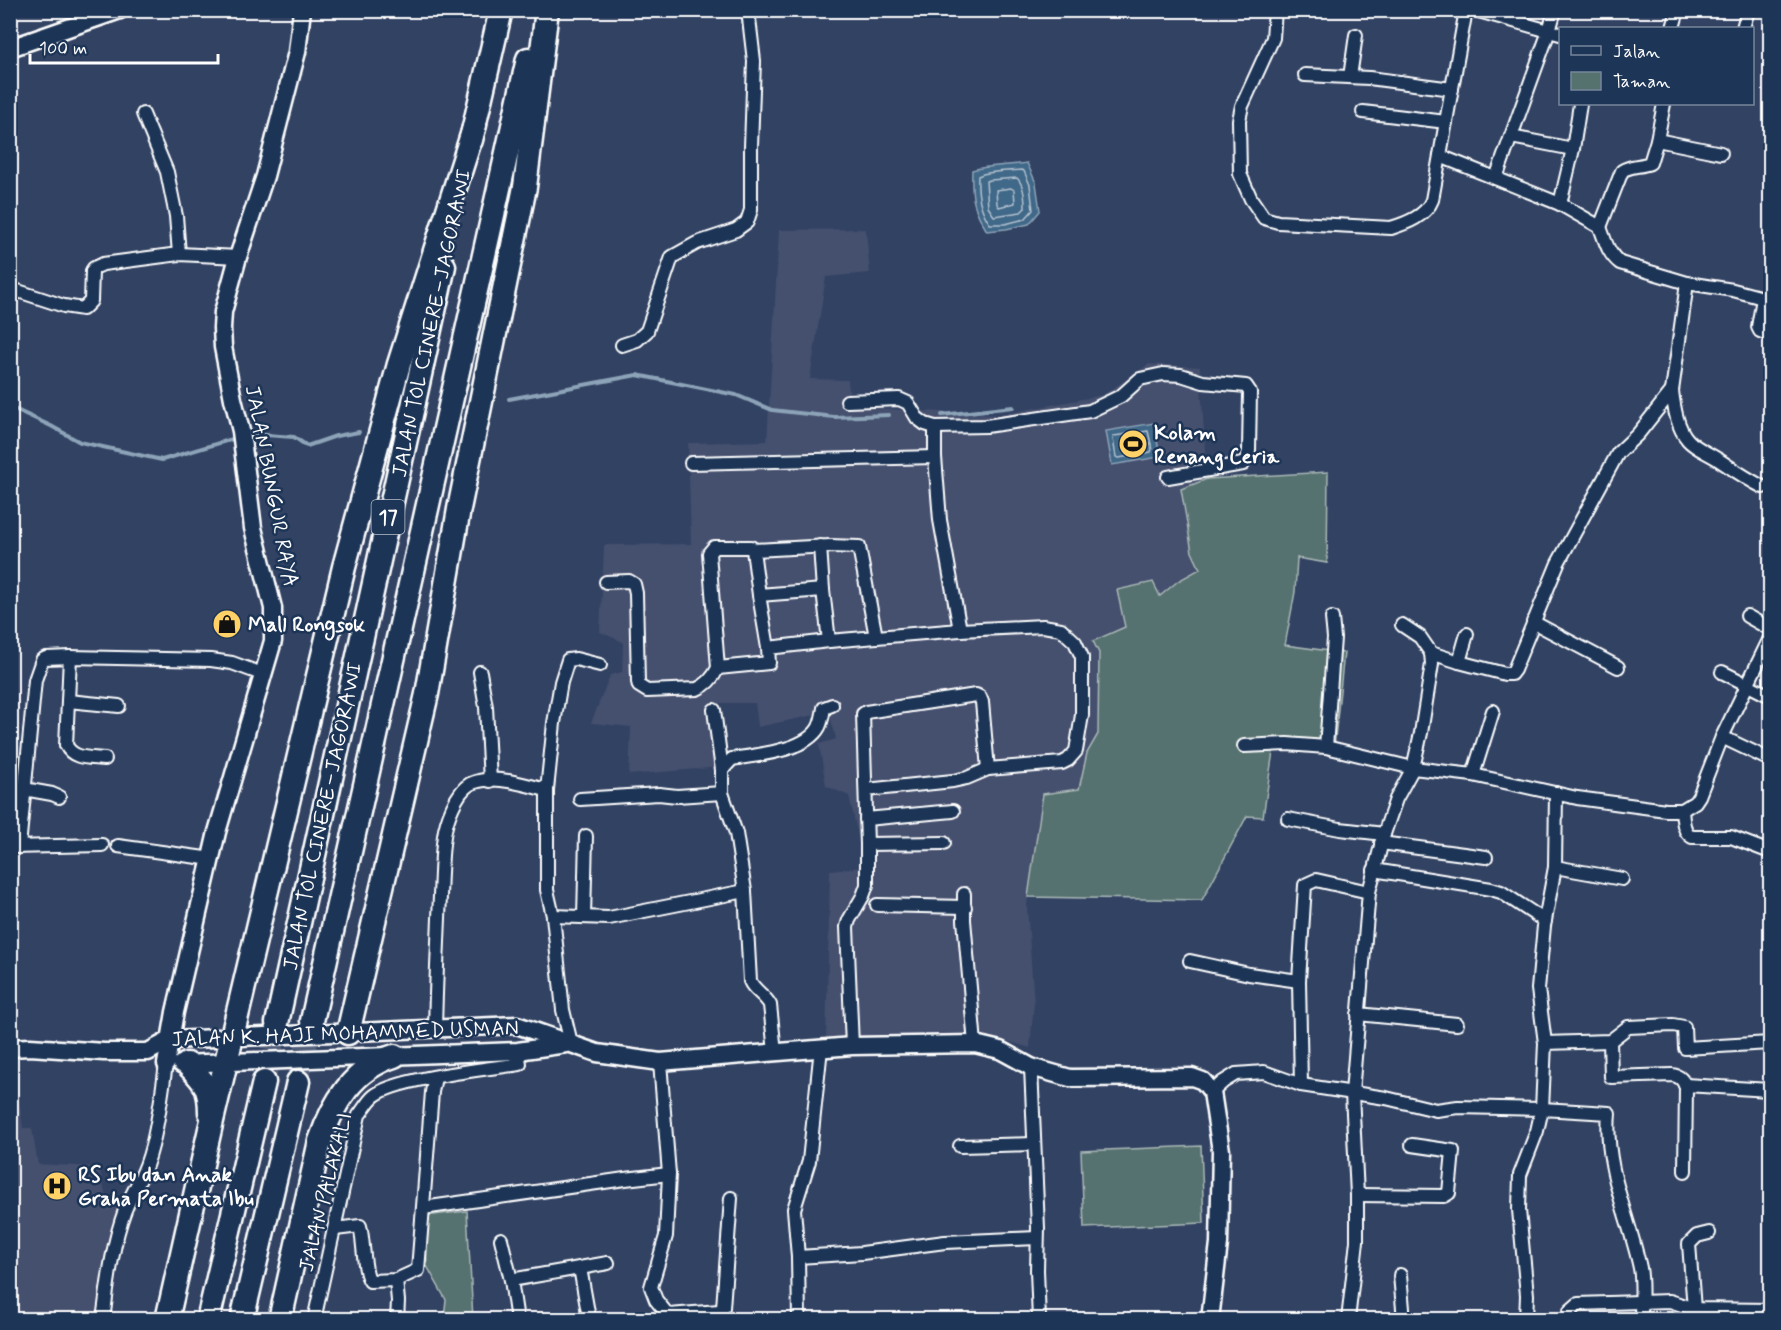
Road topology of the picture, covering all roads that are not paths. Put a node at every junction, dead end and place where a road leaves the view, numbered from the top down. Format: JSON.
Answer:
{"nodes":[{"id":1,"x":302,"y":10,"type":"edge"},
{"id":2,"x":501,"y":10,"type":"edge"},
{"id":3,"x":539,"y":10,"type":"edge"},
{"id":4,"x":547,"y":10,"type":"edge"},
{"id":5,"x":748,"y":10,"type":"edge"},
{"id":6,"x":1275,"y":10,"type":"edge"},
{"id":7,"x":1466,"y":10,"type":"edge"},
{"id":8,"x":1475,"y":10,"type":"edge"},
{"id":9,"x":1555,"y":10,"type":"edge"},
{"id":10,"x":1678,"y":10,"type":"edge"},
{"id":11,"x":1748,"y":10,"type":"edge"},
{"id":12,"x":112,"y":12,"type":"edge"},
{"id":13,"x":1673,"y":27,"type":"edge"},
{"id":14,"x":1743,"y":27,"type":"edge"},
{"id":15,"x":1555,"y":32,"type":"edge"},
{"id":16,"x":1356,"y":35,"type":"dead end"},
{"id":17,"x":10,"y":48,"type":"edge"},
{"id":18,"x":1305,"y":75,"type":"dead end"},
{"id":19,"x":1350,"y":77,"type":"junction"},
{"id":20,"x":1452,"y":89,"type":"junction"},
{"id":21,"x":1580,"y":105,"type":"edge"},
{"id":22,"x":1664,"y":105,"type":"edge"},
{"id":23,"x":1363,"y":112,"type":"dead end"},
{"id":24,"x":143,"y":114,"type":"dead end"},
{"id":25,"x":1446,"y":122,"type":"junction"},
{"id":26,"x":475,"y":125,"type":"junction"},
{"id":27,"x":1511,"y":137,"type":"junction"},
{"id":28,"x":1657,"y":140,"type":"junction"},
{"id":29,"x":1573,"y":149,"type":"junction"},
{"id":30,"x":1721,"y":153,"type":"dead end"},
{"id":31,"x":1440,"y":156,"type":"junction"},
{"id":32,"x":1496,"y":178,"type":"junction"},
{"id":33,"x":1560,"y":204,"type":"junction"},
{"id":34,"x":1600,"y":227,"type":"junction"},
{"id":35,"x":179,"y":254,"type":"junction"},
{"id":36,"x":238,"y":257,"type":"junction"},
{"id":37,"x":1687,"y":283,"type":"junction"},
{"id":38,"x":10,"y":291,"type":"edge"},
{"id":39,"x":1767,"y":297,"type":"edge"},
{"id":40,"x":1770,"y":334,"type":"edge"},
{"id":41,"x":622,"y":345,"type":"dead end"},
{"id":42,"x":1672,"y":391,"type":"junction"},
{"id":43,"x":847,"y":401,"type":"dead end"},
{"id":44,"x":934,"y":427,"type":"junction"},
{"id":45,"x":935,"y":457,"type":"junction"},
{"id":46,"x":691,"y":463,"type":"dead end"},
{"id":47,"x":1168,"y":477,"type":"dead end"},
{"id":48,"x":1762,"y":487,"type":"dead end"},
{"id":49,"x":820,"y":546,"type":"junction"},
{"id":50,"x":753,"y":550,"type":"junction"},
{"id":51,"x":606,"y":582,"type":"dead end"},
{"id":52,"x":823,"y":590,"type":"junction"},
{"id":53,"x":759,"y":595,"type":"junction"},
{"id":54,"x":1747,"y":616,"type":"dead end"},
{"id":55,"x":1332,"y":618,"type":"dead end"},
{"id":56,"x":1533,"y":622,"type":"junction"},
{"id":57,"x":1402,"y":625,"type":"dead end"},
{"id":58,"x":1770,"y":629,"type":"edge"},
{"id":59,"x":960,"y":630,"type":"junction"},
{"id":60,"x":1467,"y":634,"type":"dead end"},
{"id":61,"x":876,"y":637,"type":"junction"},
{"id":62,"x":1770,"y":638,"type":"edge"},
{"id":63,"x":829,"y":641,"type":"junction"},
{"id":64,"x":768,"y":648,"type":"junction"},
{"id":65,"x":1431,"y":653,"type":"junction"},
{"id":66,"x":69,"y":657,"type":"junction"},
{"id":67,"x":1459,"y":663,"type":"junction"},
{"id":68,"x":600,"y":665,"type":"dead end"},
{"id":69,"x":1618,"y":667,"type":"dead end"},
{"id":70,"x":718,"y":668,"type":"junction"},
{"id":71,"x":480,"y":672,"type":"dead end"},
{"id":72,"x":1722,"y":672,"type":"dead end"},
{"id":73,"x":262,"y":674,"type":"junction"},
{"id":74,"x":1748,"y":685,"type":"junction"},
{"id":75,"x":1770,"y":696,"type":"edge"},
{"id":76,"x":68,"y":701,"type":"junction"},
{"id":77,"x":832,"y":705,"type":"dead end"},
{"id":78,"x":118,"y":706,"type":"dead end"},
{"id":79,"x":714,"y":710,"type":"dead end"},
{"id":80,"x":1493,"y":711,"type":"dead end"},
{"id":81,"x":1722,"y":737,"type":"junction"},
{"id":82,"x":1244,"y":746,"type":"dead end"},
{"id":83,"x":1326,"y":747,"type":"junction"},
{"id":84,"x":105,"y":759,"type":"dead end"},
{"id":85,"x":1770,"y":760,"type":"edge"},
{"id":86,"x":1413,"y":768,"type":"junction"},
{"id":87,"x":988,"y":769,"type":"junction"},
{"id":88,"x":722,"y":770,"type":"junction"},
{"id":89,"x":1473,"y":775,"type":"junction"},
{"id":90,"x":490,"y":781,"type":"junction"},
{"id":91,"x":24,"y":789,"type":"junction"},
{"id":92,"x":547,"y":790,"type":"junction"},
{"id":93,"x":866,"y":790,"type":"junction"},
{"id":94,"x":722,"y":793,"type":"junction"},
{"id":95,"x":1556,"y":793,"type":"junction"},
{"id":96,"x":59,"y":797,"type":"dead end"},
{"id":97,"x":580,"y":799,"type":"dead end"},
{"id":98,"x":1682,"y":810,"type":"junction"},
{"id":99,"x":954,"y":811,"type":"dead end"},
{"id":100,"x":866,"y":819,"type":"junction"},
{"id":101,"x":1288,"y":819,"type":"dead end"},
{"id":102,"x":586,"y":836,"type":"dead end"},
{"id":103,"x":1382,"y":838,"type":"junction"},
{"id":104,"x":944,"y":843,"type":"dead end"},
{"id":105,"x":867,"y":844,"type":"junction"},
{"id":106,"x":102,"y":845,"type":"dead end"},
{"id":107,"x":118,"y":846,"type":"dead end"},
{"id":108,"x":15,"y":847,"type":"edge"},
{"id":109,"x":1770,"y":852,"type":"edge"},
{"id":110,"x":1486,"y":857,"type":"dead end"},
{"id":111,"x":212,"y":859,"type":"junction"},
{"id":112,"x":1555,"y":867,"type":"junction"},
{"id":113,"x":1374,"y":870,"type":"junction"},
{"id":114,"x":1623,"y":879,"type":"dead end"},
{"id":115,"x":744,"y":891,"type":"junction"},
{"id":116,"x":1369,"y":892,"type":"junction"},
{"id":117,"x":964,"y":894,"type":"dead end"},
{"id":118,"x":877,"y":904,"type":"dead end"},
{"id":119,"x":965,"y":907,"type":"junction"},
{"id":120,"x":553,"y":916,"type":"junction"},
{"id":121,"x":584,"y":917,"type":"junction"},
{"id":122,"x":1545,"y":921,"type":"junction"},
{"id":123,"x":1190,"y":961,"type":"dead end"},
{"id":124,"x":1299,"y":981,"type":"junction"},
{"id":125,"x":1358,"y":1014,"type":"junction"},
{"id":126,"x":312,"y":1022,"type":"tunnel mouth"},
{"id":127,"x":277,"y":1023,"type":"tunnel mouth"},
{"id":128,"x":1457,"y":1024,"type":"dead end"},
{"id":129,"x":517,"y":1025,"type":"junction"},
{"id":130,"x":435,"y":1029,"type":"junction"},
{"id":131,"x":348,"y":1033,"type":"junction"},
{"id":132,"x":231,"y":1038,"type":"junction"},
{"id":133,"x":170,"y":1040,"type":"junction"},
{"id":134,"x":1610,"y":1041,"type":"junction"},
{"id":135,"x":571,"y":1043,"type":"junction"},
{"id":136,"x":1545,"y":1043,"type":"junction"},
{"id":137,"x":975,"y":1044,"type":"junction"},
{"id":138,"x":1770,"y":1044,"type":"edge"},
{"id":139,"x":852,"y":1046,"type":"junction"},
{"id":140,"x":10,"y":1048,"type":"edge"},
{"id":141,"x":821,"y":1048,"type":"junction"},
{"id":142,"x":518,"y":1051,"type":"junction"},
{"id":143,"x":148,"y":1052,"type":"junction"},
{"id":144,"x":775,"y":1052,"type":"junction"},
{"id":145,"x":394,"y":1056,"type":"junction"},
{"id":146,"x":660,"y":1062,"type":"junction"},
{"id":147,"x":225,"y":1063,"type":"junction"},
{"id":148,"x":176,"y":1064,"type":"junction"},
{"id":149,"x":1030,"y":1067,"type":"junction"},
{"id":150,"x":435,"y":1077,"type":"junction"},
{"id":151,"x":264,"y":1082,"type":"tunnel mouth"},
{"id":152,"x":298,"y":1082,"type":"tunnel mouth"},
{"id":153,"x":1301,"y":1085,"type":"junction"},
{"id":154,"x":1685,"y":1085,"type":"junction"},
{"id":155,"x":1770,"y":1090,"type":"edge"},
{"id":156,"x":1212,"y":1092,"type":"junction"},
{"id":157,"x":1352,"y":1093,"type":"junction"},
{"id":158,"x":1542,"y":1109,"type":"junction"},
{"id":159,"x":210,"y":1129,"type":"junction"},
{"id":160,"x":1034,"y":1144,"type":"junction"},
{"id":161,"x":1412,"y":1145,"type":"dead end"},
{"id":162,"x":960,"y":1146,"type":"dead end"},
{"id":163,"x":1685,"y":1171,"type":"dead end"},
{"id":164,"x":669,"y":1174,"type":"junction"},
{"id":165,"x":1357,"y":1195,"type":"junction"},
{"id":166,"x":731,"y":1198,"type":"dead end"},
{"id":167,"x":423,"y":1208,"type":"junction"},
{"id":168,"x":334,"y":1228,"type":"junction"},
{"id":169,"x":1708,"y":1233,"type":"dead end"},
{"id":170,"x":1037,"y":1238,"type":"junction"},
{"id":171,"x":501,"y":1239,"type":"dead end"},
{"id":172,"x":798,"y":1257,"type":"junction"},
{"id":173,"x":608,"y":1263,"type":"dead end"},
{"id":174,"x":580,"y":1268,"type":"junction"},
{"id":175,"x":1400,"y":1275,"type":"dead end"},
{"id":176,"x":396,"y":1280,"type":"junction"},
{"id":177,"x":511,"y":1280,"type":"junction"},
{"id":178,"x":1641,"y":1302,"type":"junction"},
{"id":179,"x":1694,"y":1309,"type":"junction"},
{"id":180,"x":1770,"y":1310,"type":"edge"},
{"id":181,"x":670,"y":1317,"type":"edge"},
{"id":182,"x":103,"y":1320,"type":"edge"},
{"id":183,"x":167,"y":1320,"type":"edge"},
{"id":184,"x":208,"y":1320,"type":"edge"},
{"id":185,"x":242,"y":1320,"type":"edge"},
{"id":186,"x":280,"y":1320,"type":"edge"},
{"id":187,"x":314,"y":1320,"type":"edge"},
{"id":188,"x":397,"y":1320,"type":"edge"},
{"id":189,"x":517,"y":1320,"type":"edge"},
{"id":190,"x":588,"y":1320,"type":"edge"},
{"id":191,"x":799,"y":1320,"type":"edge"},
{"id":192,"x":1039,"y":1320,"type":"edge"},
{"id":193,"x":1210,"y":1320,"type":"edge"},
{"id":194,"x":1348,"y":1320,"type":"edge"},
{"id":195,"x":1404,"y":1320,"type":"edge"},
{"id":196,"x":1526,"y":1320,"type":"edge"},
{"id":197,"x":1570,"y":1320,"type":"edge"},
{"id":198,"x":1641,"y":1320,"type":"edge"}],
"edges":[{"from":1,"to":36,"type":"street","name":"JALAN BUNGUR RAYA"},
{"from":2,"to":26,"type":"highway","name":"JALAN TOL CINERE–JAGORAWI","number":"17"},
{"from":3,"to":126,"type":"highway","name":"JALAN TOL CINERE–JAGORAWI","number":"17"},
{"from":4,"to":131,"type":"highway"},
{"from":5,"to":41,"type":"street"},
{"from":6,"to":31,"type":"street"},
{"from":7,"to":20,"type":"street"},
{"from":8,"to":15,"type":"street"},
{"from":9,"to":15,"type":"street"},
{"from":10,"to":13,"type":"street"},
{"from":11,"to":14,"type":"street"},
{"from":12,"to":17,"type":"street"},
{"from":15,"to":27,"type":"street"},
{"from":16,"to":19,"type":"street"},
{"from":18,"to":19,"type":"street"},
{"from":19,"to":20,"type":"street"},
{"from":20,"to":25,"type":"street"},
{"from":21,"to":29,"type":"street"},
{"from":22,"to":28,"type":"street"},
{"from":23,"to":25,"type":"street"},
{"from":24,"to":35,"type":"street"},
{"from":25,"to":31,"type":"street"},
{"from":26,"to":127,"type":"highway","name":"JALAN TOL CINERE–JAGORAWI","number":"17"},
{"from":26,"to":132,"type":"highway"},
{"from":27,"to":29,"type":"street"},
{"from":27,"to":32,"type":"street"},
{"from":28,"to":30,"type":"street"},
{"from":28,"to":34,"type":"street"},
{"from":29,"to":33,"type":"street"},
{"from":31,"to":32,"type":"street"},
{"from":32,"to":33,"type":"street"},
{"from":33,"to":34,"type":"street"},
{"from":34,"to":37,"type":"street"},
{"from":35,"to":36,"type":"street"},
{"from":35,"to":38,"type":"street"},
{"from":36,"to":73,"type":"street","name":"JALAN BUNGUR RAYA"},
{"from":37,"to":39,"type":"street"},
{"from":37,"to":42,"type":"street"},
{"from":39,"to":40,"type":"street"},
{"from":42,"to":48,"type":"street"},
{"from":42,"to":56,"type":"street"},
{"from":43,"to":44,"type":"street"},
{"from":44,"to":45,"type":"street"},
{"from":44,"to":47,"type":"street"},
{"from":45,"to":46,"type":"street"},
{"from":45,"to":59,"type":"street"},
{"from":49,"to":50,"type":"street"},
{"from":49,"to":52,"type":"street"},
{"from":49,"to":61,"type":"street"},
{"from":50,"to":53,"type":"street"},
{"from":50,"to":70,"type":"street"},
{"from":51,"to":70,"type":"street"},
{"from":52,"to":53,"type":"street"},
{"from":52,"to":63,"type":"street"},
{"from":53,"to":64,"type":"street"},
{"from":54,"to":58,"type":"street"},
{"from":55,"to":83,"type":"street"},
{"from":56,"to":67,"type":"street"},
{"from":56,"to":69,"type":"street"},
{"from":57,"to":65,"type":"street"},
{"from":59,"to":61,"type":"street"},
{"from":59,"to":87,"type":"street"},
{"from":60,"to":67,"type":"street"},
{"from":61,"to":63,"type":"street"},
{"from":62,"to":74,"type":"street"},
{"from":63,"to":64,"type":"street"},
{"from":64,"to":70,"type":"street"},
{"from":65,"to":67,"type":"street"},
{"from":65,"to":86,"type":"street"},
{"from":66,"to":73,"type":"street"},
{"from":66,"to":76,"type":"street"},
{"from":66,"to":91,"type":"street"},
{"from":68,"to":92,"type":"street"},
{"from":71,"to":90,"type":"street"},
{"from":72,"to":74,"type":"street"},
{"from":73,"to":111,"type":"street","name":"JALAN BUNGUR RAYA"},
{"from":74,"to":75,"type":"street"},
{"from":74,"to":81,"type":"street"},
{"from":76,"to":78,"type":"street"},
{"from":76,"to":84,"type":"street"},
{"from":77,"to":88,"type":"street"},
{"from":79,"to":88,"type":"street"},
{"from":80,"to":89,"type":"street"},
{"from":81,"to":85,"type":"street"},
{"from":81,"to":98,"type":"street"},
{"from":82,"to":83,"type":"street"},
{"from":83,"to":86,"type":"street"},
{"from":86,"to":89,"type":"street"},
{"from":86,"to":103,"type":"street"},
{"from":87,"to":93,"type":"street"},
{"from":87,"to":93,"type":"street"},
{"from":88,"to":94,"type":"street"},
{"from":89,"to":95,"type":"street"},
{"from":90,"to":92,"type":"street"},
{"from":90,"to":130,"type":"street"},
{"from":91,"to":96,"type":"street"},
{"from":91,"to":108,"type":"street"},
{"from":92,"to":120,"type":"street"},
{"from":93,"to":100,"type":"street"},
{"from":94,"to":97,"type":"street"},
{"from":94,"to":115,"type":"street"},
{"from":95,"to":98,"type":"street"},
{"from":95,"to":112,"type":"street"},
{"from":98,"to":109,"type":"street"},
{"from":99,"to":100,"type":"street"},
{"from":100,"to":105,"type":"street"},
{"from":101,"to":103,"type":"street"},
{"from":102,"to":121,"type":"street"},
{"from":103,"to":110,"type":"street"},
{"from":103,"to":113,"type":"street"},
{"from":104,"to":105,"type":"street"},
{"from":105,"to":139,"type":"street"},
{"from":106,"to":108,"type":"street"},
{"from":107,"to":111,"type":"street"},
{"from":111,"to":133,"type":"street","name":"JALAN BUNGUR RAYA"},
{"from":112,"to":114,"type":"street"},
{"from":112,"to":122,"type":"street"},
{"from":113,"to":116,"type":"street"},
{"from":113,"to":122,"type":"street"},
{"from":115,"to":121,"type":"street"},
{"from":115,"to":144,"type":"street"},
{"from":116,"to":124,"type":"street"},
{"from":116,"to":125,"type":"street"},
{"from":117,"to":119,"type":"street"},
{"from":118,"to":119,"type":"street"},
{"from":119,"to":137,"type":"street"},
{"from":120,"to":121,"type":"street"},
{"from":120,"to":135,"type":"street"},
{"from":122,"to":136,"type":"street"},
{"from":123,"to":124,"type":"street"},
{"from":124,"to":153,"type":"street"},
{"from":125,"to":128,"type":"street"},
{"from":125,"to":157,"type":"street"},
{"from":129,"to":130,"type":"street","name":"JALAN K. HAJI MOHAMMED USMAN"},
{"from":129,"to":135,"type":"street","name":"JALAN K. HAJI MOHAMMED USMAN"},
{"from":129,"to":142,"type":"street"},
{"from":130,"to":131,"type":"street","name":"JALAN K. HAJI MOHAMMED USMAN"},
{"from":131,"to":132,"type":"street","name":"JALAN K. HAJI MOHAMMED USMAN"},
{"from":132,"to":133,"type":"street","name":"JALAN K. HAJI MOHAMMED USMAN"},
{"from":132,"to":147,"type":"highway"},
{"from":133,"to":143,"type":"street","name":"JALAN K. HAJI MOHAMMED USMAN"},
{"from":133,"to":148,"type":"street","name":"JALAN BUNGUR RAYA"},
{"from":134,"to":136,"type":"street"},
{"from":134,"to":138,"type":"street"},
{"from":134,"to":154,"type":"street"},
{"from":135,"to":142,"type":"street","name":"JALAN K. HAJI MOHAMMED USMAN"},
{"from":135,"to":146,"type":"street","name":"JALAN K. HAJI MOHAMMED USMAN"},
{"from":136,"to":158,"type":"street"},
{"from":137,"to":139,"type":"street","name":"JALAN K. HAJI MOHAMMED USMAN"},
{"from":137,"to":149,"type":"street","name":"JALAN K. HAJI MOHAMMED USMAN"},
{"from":139,"to":141,"type":"street","name":"JALAN K. HAJI MOHAMMED USMAN"},
{"from":140,"to":143,"type":"street"},
{"from":141,"to":144,"type":"street","name":"JALAN K. HAJI MOHAMMED USMAN"},
{"from":141,"to":172,"type":"street"},
{"from":142,"to":145,"type":"street","name":"JALAN K. HAJI MOHAMMED USMAN"},
{"from":142,"to":150,"type":"street","name":"JALAN PALAKALI"},
{"from":143,"to":148,"type":"street","name":"JALAN K. HAJI MOHAMMED USMAN"},
{"from":144,"to":146,"type":"street","name":"JALAN K. HAJI MOHAMMED USMAN"},
{"from":145,"to":147,"type":"street","name":"JALAN K. HAJI MOHAMMED USMAN"},
{"from":145,"to":186,"type":"highway"},
{"from":146,"to":164,"type":"street"},
{"from":147,"to":148,"type":"street","name":"JALAN K. HAJI MOHAMMED USMAN"},
{"from":147,"to":159,"type":"highway"},
{"from":148,"to":159,"type":"highway"},
{"from":148,"to":182,"type":"street"},
{"from":149,"to":156,"type":"street","name":"JALAN K. HAJI MOHAMMED USMAN"},
{"from":149,"to":160,"type":"street"},
{"from":150,"to":167,"type":"street"},
{"from":150,"to":168,"type":"street","name":"JALAN PALAKALI"},
{"from":151,"to":184,"type":"highway"},
{"from":152,"to":185,"type":"highway"},
{"from":153,"to":156,"type":"street"},
{"from":153,"to":157,"type":"street"},
{"from":154,"to":155,"type":"street"},
{"from":154,"to":163,"type":"street"},
{"from":156,"to":193,"type":"street"},
{"from":157,"to":158,"type":"street"},
{"from":157,"to":165,"type":"street"},
{"from":158,"to":178,"type":"street"},
{"from":158,"to":196,"type":"street"},
{"from":159,"to":183,"type":"highway"},
{"from":160,"to":162,"type":"street"},
{"from":160,"to":170,"type":"street"},
{"from":161,"to":165,"type":"street"},
{"from":164,"to":167,"type":"street"},
{"from":164,"to":181,"type":"street"},
{"from":165,"to":194,"type":"street"},
{"from":166,"to":181,"type":"street"},
{"from":167,"to":176,"type":"street"},
{"from":168,"to":176,"type":"street"},
{"from":168,"to":187,"type":"street","name":"JALAN PALAKALI"},
{"from":169,"to":179,"type":"street"},
{"from":170,"to":172,"type":"street"},
{"from":170,"to":192,"type":"street"},
{"from":171,"to":177,"type":"street"},
{"from":172,"to":191,"type":"street"},
{"from":173,"to":174,"type":"street"},
{"from":174,"to":177,"type":"street"},
{"from":174,"to":190,"type":"street"},
{"from":175,"to":195,"type":"street"},
{"from":176,"to":188,"type":"street"},
{"from":177,"to":189,"type":"street"},
{"from":178,"to":179,"type":"street"},
{"from":178,"to":197,"type":"street"},
{"from":178,"to":198,"type":"street"},
{"from":179,"to":180,"type":"street"}]}
